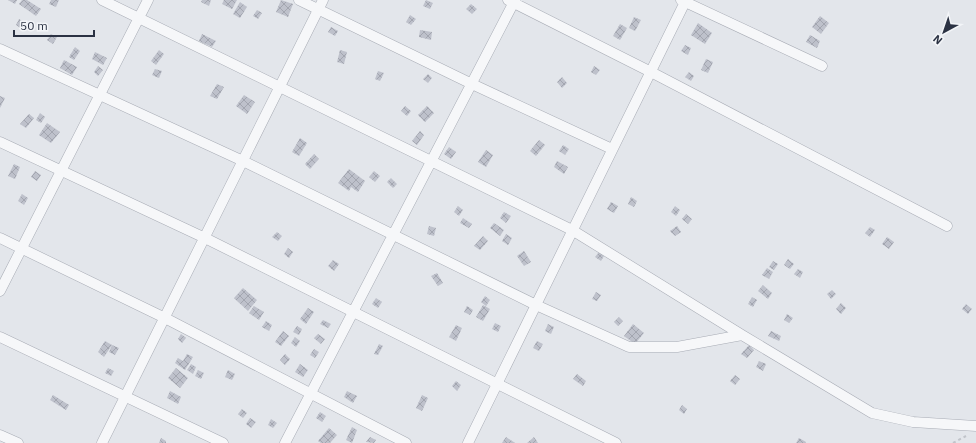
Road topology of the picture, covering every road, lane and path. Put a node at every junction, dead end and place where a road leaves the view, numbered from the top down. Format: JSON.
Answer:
{"nodes":[{"id":1,"x":102,"y":0,"type":"edge"},
{"id":2,"x":148,"y":0,"type":"edge"},
{"id":3,"x":300,"y":0,"type":"edge"},
{"id":4,"x":512,"y":1,"type":"edge"},
{"id":5,"x":684,"y":1,"type":"edge"},
{"id":6,"x":321,"y":5,"type":"edge"},
{"id":7,"x":138,"y":18,"type":"junction"},
{"id":8,"x":0,"y":49,"type":"edge"},
{"id":9,"x":822,"y":66,"type":"dead end"},
{"id":10,"x":650,"y":72,"type":"junction"},
{"id":11,"x":472,"y":84,"type":"junction"},
{"id":12,"x":280,"y":87,"type":"junction"},
{"id":13,"x":99,"y":96,"type":"junction"},
{"id":14,"x":0,"y":142,"type":"edge"},
{"id":15,"x":612,"y":149,"type":"junction"},
{"id":16,"x":243,"y":161,"type":"junction"},
{"id":17,"x":431,"y":161,"type":"junction"},
{"id":18,"x":61,"y":171,"type":"junction"},
{"id":19,"x":947,"y":226,"type":"dead end"},
{"id":20,"x":572,"y":230,"type":"junction"},
{"id":21,"x":393,"y":235,"type":"junction"},
{"id":22,"x":0,"y":238,"type":"edge"},
{"id":23,"x":205,"y":238,"type":"junction"},
{"id":24,"x":22,"y":248,"type":"junction"},
{"id":25,"x":0,"y":291,"type":"edge"},
{"id":26,"x":536,"y":306,"type":"junction"},
{"id":27,"x":353,"y":313,"type":"junction"},
{"id":28,"x":165,"y":318,"type":"junction"},
{"id":29,"x":742,"y":335,"type":"junction"},
{"id":30,"x":0,"y":336,"type":"edge"},
{"id":31,"x":497,"y":384,"type":"junction"},
{"id":32,"x":310,"y":395,"type":"junction"},
{"id":33,"x":126,"y":397,"type":"junction"},
{"id":34,"x":976,"y":426,"type":"edge"},
{"id":35,"x":0,"y":435,"type":"edge"},
{"id":36,"x":18,"y":443,"type":"edge"},
{"id":37,"x":102,"y":443,"type":"edge"},
{"id":38,"x":223,"y":443,"type":"edge"},
{"id":39,"x":285,"y":443,"type":"edge"},
{"id":40,"x":406,"y":443,"type":"edge"},
{"id":41,"x":468,"y":443,"type":"edge"},
{"id":42,"x":616,"y":443,"type":"edge"}],
"edges":[{"from":1,"to":7,"type":"street"},
{"from":2,"to":7,"type":"street"},
{"from":3,"to":6,"type":"street"},
{"from":4,"to":10,"type":"street"},
{"from":4,"to":11,"type":"street"},
{"from":5,"to":9,"type":"street"},
{"from":5,"to":10,"type":"street"},
{"from":6,"to":11,"type":"street"},
{"from":6,"to":12,"type":"street"},
{"from":7,"to":12,"type":"street"},
{"from":7,"to":13,"type":"street"},
{"from":8,"to":13,"type":"street"},
{"from":10,"to":15,"type":"street"},
{"from":10,"to":19,"type":"street"},
{"from":11,"to":15,"type":"street"},
{"from":11,"to":17,"type":"street"},
{"from":12,"to":16,"type":"street"},
{"from":12,"to":17,"type":"street"},
{"from":13,"to":16,"type":"street"},
{"from":13,"to":18,"type":"street"},
{"from":14,"to":18,"type":"street"},
{"from":15,"to":20,"type":"street"},
{"from":16,"to":21,"type":"street"},
{"from":16,"to":23,"type":"street"},
{"from":17,"to":20,"type":"street"},
{"from":17,"to":21,"type":"street"},
{"from":18,"to":23,"type":"street"},
{"from":18,"to":24,"type":"street"},
{"from":20,"to":26,"type":"street"},
{"from":20,"to":29,"type":"street"},
{"from":21,"to":26,"type":"street"},
{"from":21,"to":27,"type":"street"},
{"from":22,"to":24,"type":"street"},
{"from":23,"to":27,"type":"street"},
{"from":23,"to":28,"type":"street"},
{"from":24,"to":25,"type":"street"},
{"from":24,"to":28,"type":"street"},
{"from":26,"to":29,"type":"street"},
{"from":26,"to":31,"type":"street"},
{"from":27,"to":31,"type":"street"},
{"from":27,"to":32,"type":"street"},
{"from":28,"to":32,"type":"street"},
{"from":28,"to":33,"type":"street"},
{"from":29,"to":34,"type":"street"},
{"from":30,"to":33,"type":"street"},
{"from":31,"to":41,"type":"street"},
{"from":31,"to":42,"type":"street"},
{"from":32,"to":39,"type":"street"},
{"from":32,"to":40,"type":"street"},
{"from":33,"to":37,"type":"street"},
{"from":33,"to":38,"type":"street"},
{"from":35,"to":36,"type":"street"}]}
